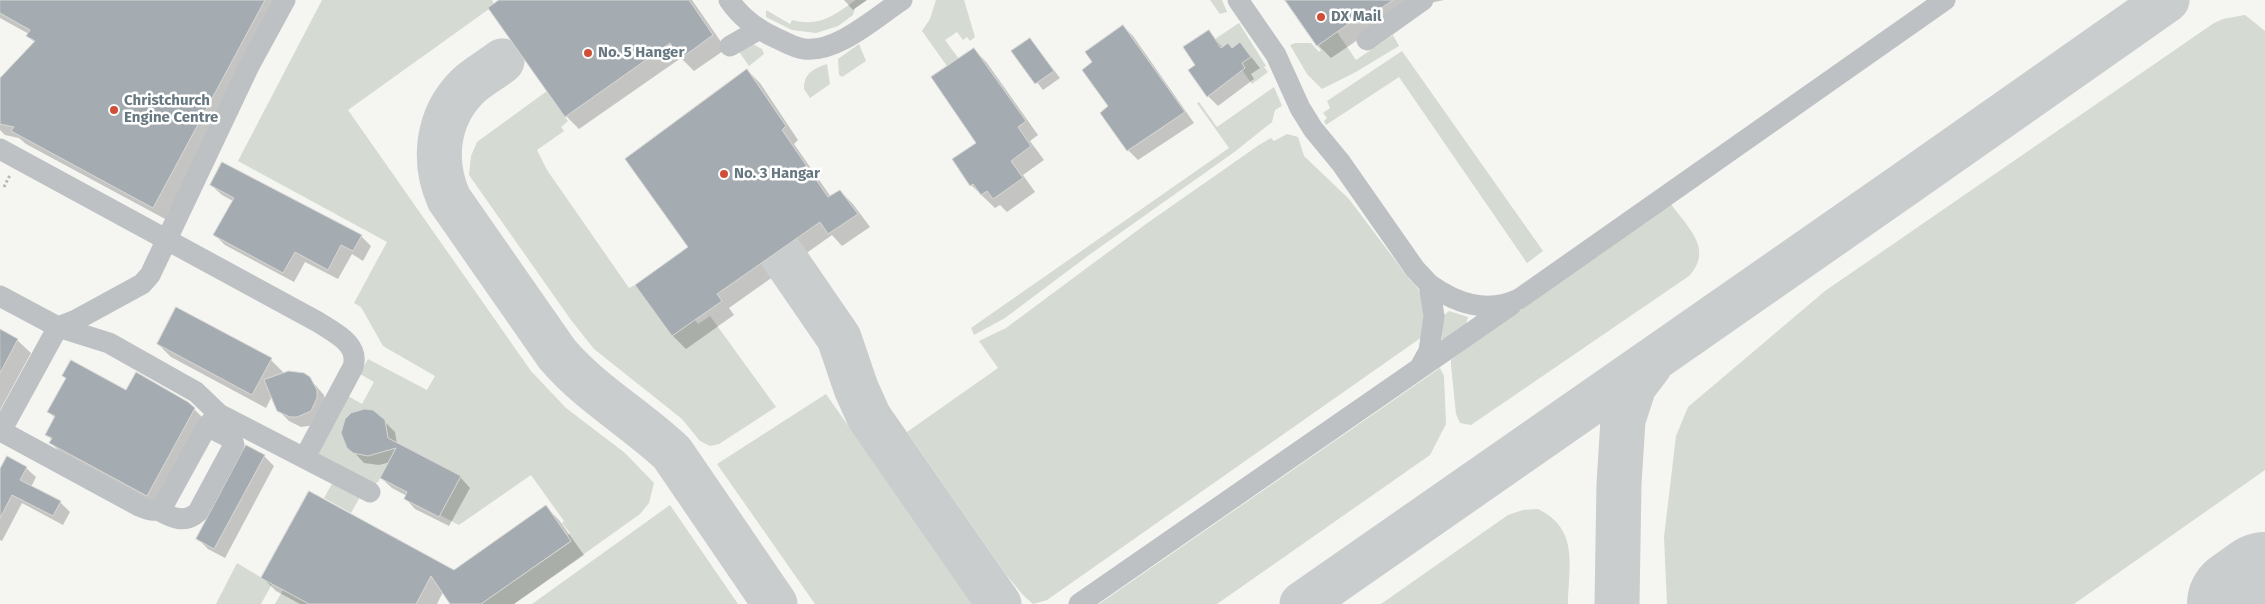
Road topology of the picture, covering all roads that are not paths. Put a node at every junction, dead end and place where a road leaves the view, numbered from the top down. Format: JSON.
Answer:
{"nodes":[{"id":1,"x":285,"y":0,"type":"edge"},
{"id":2,"x":729,"y":0,"type":"edge"},
{"id":3,"x":902,"y":0,"type":"edge"},
{"id":4,"x":1238,"y":0,"type":"edge"},
{"id":5,"x":1423,"y":0,"type":"edge"},
{"id":6,"x":1945,"y":0,"type":"edge"},
{"id":7,"x":758,"y":30,"type":"junction"},
{"id":8,"x":1367,"y":40,"type":"dead end"},
{"id":9,"x":730,"y":46,"type":"dead end"},
{"id":10,"x":0,"y":149,"type":"edge"},
{"id":11,"x":166,"y":241,"type":"junction"},
{"id":12,"x":1429,"y":284,"type":"junction"},
{"id":13,"x":0,"y":296,"type":"edge"},
{"id":14,"x":1519,"y":299,"type":"junction"},
{"id":15,"x":58,"y":327,"type":"junction"},
{"id":16,"x":1418,"y":371,"type":"junction"},
{"id":17,"x":213,"y":420,"type":"junction"},
{"id":18,"x":305,"y":457,"type":"junction"},
{"id":19,"x":370,"y":492,"type":"dead end"},
{"id":20,"x":158,"y":510,"type":"junction"},
{"id":21,"x":1079,"y":604,"type":"edge"}],
"edges":[{"from":1,"to":11,"type":"street"},
{"from":2,"to":7,"type":"street"},
{"from":3,"to":7,"type":"street"},
{"from":4,"to":12,"type":"street"},
{"from":5,"to":8,"type":"street"},
{"from":6,"to":14,"type":"street"},
{"from":7,"to":9,"type":"street"},
{"from":10,"to":11,"type":"street"},
{"from":11,"to":15,"type":"street"},
{"from":11,"to":18,"type":"street"},
{"from":12,"to":14,"type":"street"},
{"from":12,"to":16,"type":"street"},
{"from":13,"to":15,"type":"street"},
{"from":14,"to":16,"type":"street"},
{"from":15,"to":17,"type":"street"},
{"from":15,"to":20,"type":"street"},
{"from":16,"to":21,"type":"street"},
{"from":17,"to":18,"type":"street"},
{"from":17,"to":20,"type":"street"},
{"from":17,"to":20,"type":"street"},
{"from":18,"to":19,"type":"street"}]}
